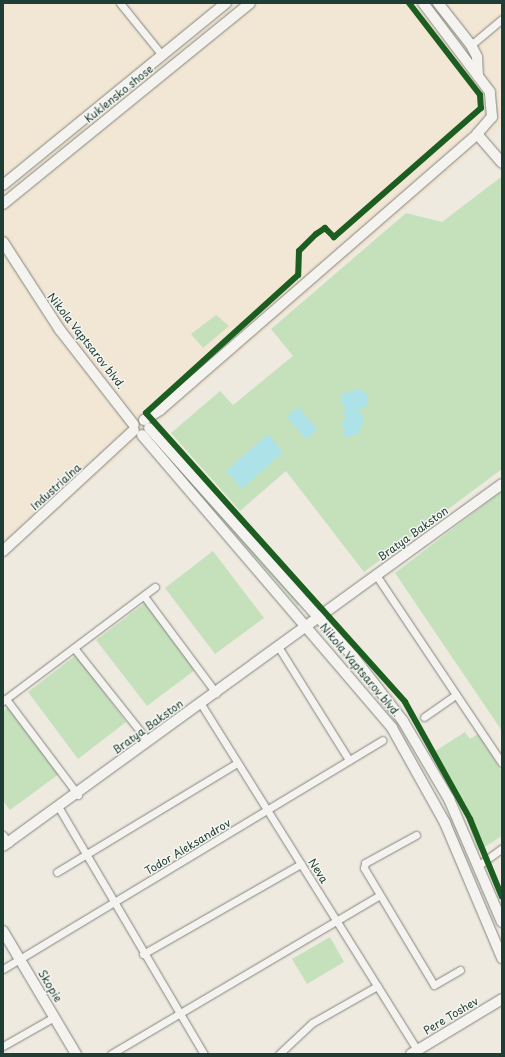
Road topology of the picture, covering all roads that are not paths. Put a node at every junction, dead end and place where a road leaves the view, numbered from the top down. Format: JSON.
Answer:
{"nodes":[{"id":1,"x":120,"y":3,"type":"edge"},
{"id":2,"x":226,"y":3,"type":"edge"},
{"id":3,"x":250,"y":3,"type":"edge"},
{"id":4,"x":423,"y":3,"type":"edge"},
{"id":5,"x":438,"y":3,"type":"edge"},
{"id":6,"x":502,"y":19,"type":"edge"},
{"id":7,"x":471,"y":45,"type":"junction"},
{"id":8,"x":162,"y":55,"type":"junction"},
{"id":9,"x":478,"y":76,"type":"junction"},
{"id":10,"x":477,"y":134,"type":"junction"},
{"id":11,"x":502,"y":163,"type":"edge"},
{"id":12,"x":3,"y":185,"type":"edge"},
{"id":13,"x":3,"y":204,"type":"edge"},
{"id":14,"x":3,"y":242,"type":"edge"},
{"id":15,"x":141,"y":427,"type":"junction"},
{"id":16,"x":502,"y":484,"type":"edge"},
{"id":17,"x":3,"y":551,"type":"edge"},
{"id":18,"x":376,"y":575,"type":"junction"},
{"id":19,"x":155,"y":587,"type":"dead end"},
{"id":20,"x":144,"y":596,"type":"junction"},
{"id":21,"x":318,"y":617,"type":"junction"},
{"id":22,"x":307,"y":626,"type":"junction"},
{"id":23,"x":74,"y":648,"type":"junction"},
{"id":24,"x":279,"y":648,"type":"junction"},
{"id":25,"x":216,"y":693,"type":"junction"},
{"id":26,"x":456,"y":695,"type":"junction"},
{"id":27,"x":5,"y":700,"type":"edge"},
{"id":28,"x":201,"y":704,"type":"junction"},
{"id":29,"x":424,"y":717,"type":"dead end"},
{"id":30,"x":382,"y":740,"type":"dead end"},
{"id":31,"x":148,"y":741,"type":"junction"},
{"id":32,"x":349,"y":760,"type":"junction"},
{"id":33,"x":237,"y":763,"type":"junction"},
{"id":34,"x":502,"y":763,"type":"edge"},
{"id":35,"x":78,"y":795,"type":"junction"},
{"id":36,"x":59,"y":808,"type":"junction"},
{"id":37,"x":268,"y":811,"type":"junction"},
{"id":38,"x":416,"y":835,"type":"dead end"},
{"id":39,"x":5,"y":841,"type":"edge"},
{"id":40,"x":502,"y":848,"type":"edge"},
{"id":41,"x":87,"y":853,"type":"junction"},
{"id":42,"x":301,"y":864,"type":"junction"},
{"id":43,"x":479,"y":865,"type":"junction"},
{"id":44,"x":57,"y":872,"type":"dead end"},
{"id":45,"x":380,"y":895,"type":"junction"},
{"id":46,"x":116,"y":903,"type":"junction"},
{"id":47,"x":337,"y":922,"type":"junction"},
{"id":48,"x":502,"y":922,"type":"edge"},
{"id":49,"x":3,"y":931,"type":"edge"},
{"id":50,"x":144,"y":954,"type":"junction"},
{"id":51,"x":502,"y":958,"type":"edge"},
{"id":52,"x":20,"y":959,"type":"junction"},
{"id":53,"x":3,"y":969,"type":"edge"},
{"id":54,"x":460,"y":970,"type":"dead end"},
{"id":55,"x":378,"y":986,"type":"junction"},
{"id":56,"x":502,"y":999,"type":"edge"},
{"id":57,"x":179,"y":1014,"type":"junction"},
{"id":58,"x":54,"y":1017,"type":"junction"},
{"id":59,"x":3,"y":1046,"type":"edge"},
{"id":60,"x":414,"y":1052,"type":"edge"},
{"id":61,"x":76,"y":1054,"type":"edge"},
{"id":62,"x":111,"y":1054,"type":"edge"},
{"id":63,"x":204,"y":1054,"type":"edge"},
{"id":64,"x":279,"y":1054,"type":"edge"}],
"edges":[{"from":1,"to":8,"type":"street"},
{"from":2,"to":8,"type":"street","name":"Kuklensko shose"},
{"from":3,"to":13,"type":"street","name":"Kuklensko shose"},
{"from":4,"to":9,"type":"street","name":"Industrialna"},
{"from":5,"to":7,"type":"street"},
{"from":6,"to":7,"type":"street"},
{"from":7,"to":9,"type":"street"},
{"from":8,"to":12,"type":"street","name":"Kuklensko shose"},
{"from":9,"to":10,"type":"street","name":"Industrialna"},
{"from":10,"to":11,"type":"street"},
{"from":10,"to":15,"type":"street","name":"Industrialna"},
{"from":14,"to":15,"type":"street","name":"Nikola Vaptsarov blvd."},
{"from":15,"to":17,"type":"street","name":"Industrialna"},
{"from":15,"to":21,"type":"street","name":"Nikola Vaptsarov blvd."},
{"from":15,"to":22,"type":"street","name":"Nikola Vaptsarov blvd."},
{"from":16,"to":18,"type":"street","name":"Bratya Bakston"},
{"from":18,"to":21,"type":"street","name":"Bratya Bakston"},
{"from":18,"to":26,"type":"street"},
{"from":19,"to":20,"type":"street"},
{"from":20,"to":23,"type":"street"},
{"from":20,"to":25,"type":"street"},
{"from":21,"to":22,"type":"street","name":"Bratya Bakston"},
{"from":21,"to":43,"type":"street","name":"Nikola Vaptsarov blvd."},
{"from":22,"to":24,"type":"street","name":"Bratya Bakston"},
{"from":22,"to":51,"type":"street","name":"Nikola Vaptsarov blvd."},
{"from":23,"to":27,"type":"street"},
{"from":23,"to":31,"type":"street"},
{"from":24,"to":25,"type":"street","name":"Bratya Bakston"},
{"from":24,"to":32,"type":"street"},
{"from":25,"to":28,"type":"street","name":"Bratya Bakston"},
{"from":26,"to":29,"type":"street"},
{"from":26,"to":34,"type":"street"},
{"from":27,"to":35,"type":"street"},
{"from":28,"to":31,"type":"street","name":"Bratya Bakston"},
{"from":28,"to":33,"type":"street","name":"Neva"},
{"from":30,"to":32,"type":"street","name":"Todor Aleksandrov"},
{"from":31,"to":35,"type":"street","name":"Bratya Bakston"},
{"from":32,"to":37,"type":"street","name":"Todor Aleksandrov"},
{"from":33,"to":37,"type":"street","name":"Neva"},
{"from":33,"to":41,"type":"street"},
{"from":35,"to":36,"type":"street","name":"Bratya Bakston"},
{"from":36,"to":39,"type":"street","name":"Bratya Bakston"},
{"from":36,"to":41,"type":"street"},
{"from":37,"to":42,"type":"street","name":"Neva"},
{"from":37,"to":46,"type":"street","name":"Todor Aleksandrov"},
{"from":38,"to":45,"type":"street"},
{"from":40,"to":43,"type":"street"},
{"from":41,"to":44,"type":"street"},
{"from":41,"to":46,"type":"street"},
{"from":42,"to":47,"type":"street","name":"Neva"},
{"from":42,"to":50,"type":"street"},
{"from":43,"to":48,"type":"street","name":"Nikola Vaptsarov blvd."},
{"from":45,"to":47,"type":"street"},
{"from":45,"to":54,"type":"street"},
{"from":46,"to":50,"type":"street"},
{"from":46,"to":52,"type":"street","name":"Todor Aleksandrov"},
{"from":47,"to":55,"type":"street","name":"Neva"},
{"from":47,"to":57,"type":"street"},
{"from":49,"to":52,"type":"street","name":"Skopie"},
{"from":50,"to":57,"type":"street"},
{"from":52,"to":53,"type":"street","name":"Todor Aleksandrov"},
{"from":52,"to":58,"type":"street","name":"Skopie"},
{"from":55,"to":60,"type":"street","name":"Neva"},
{"from":55,"to":64,"type":"street"},
{"from":56,"to":60,"type":"street","name":"Pere Toshev"},
{"from":57,"to":62,"type":"street"},
{"from":57,"to":63,"type":"street"},
{"from":58,"to":59,"type":"street"},
{"from":58,"to":61,"type":"street","name":"Skopie"}]}
